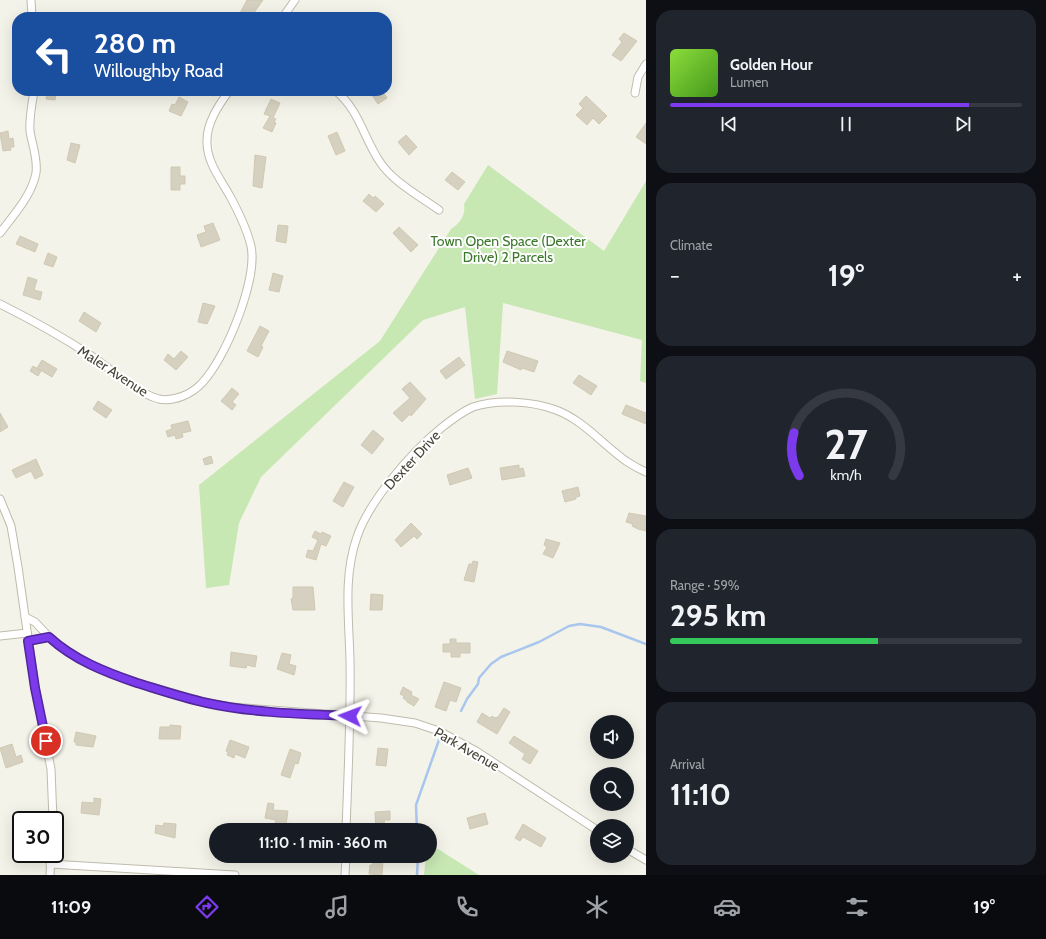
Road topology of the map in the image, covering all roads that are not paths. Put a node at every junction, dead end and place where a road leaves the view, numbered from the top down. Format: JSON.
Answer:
{"nodes":[{"id":1,"x":30,"y":0,"type":"edge"},
{"id":2,"x":295,"y":0,"type":"edge"},
{"id":3,"x":31,"y":12,"type":"edge"},
{"id":4,"x":287,"y":12,"type":"edge"},
{"id":5,"x":646,"y":64,"type":"edge"},
{"id":6,"x":635,"y":93,"type":"dead end"},
{"id":7,"x":33,"y":96,"type":"edge"},
{"id":8,"x":226,"y":96,"type":"edge"},
{"id":9,"x":342,"y":96,"type":"edge"},
{"id":10,"x":439,"y":210,"type":"dead end"},
{"id":11,"x":0,"y":233,"type":"edge"},
{"id":12,"x":0,"y":304,"type":"edge"},
{"id":13,"x":646,"y":472,"type":"edge"},
{"id":14,"x":0,"y":499,"type":"edge"},
{"id":15,"x":25,"y":617,"type":"junction"},
{"id":16,"x":27,"y":633,"type":"junction"},
{"id":17,"x":0,"y":636,"type":"edge"},
{"id":18,"x":49,"y":637,"type":"junction"},
{"id":19,"x":28,"y":641,"type":"junction"},
{"id":20,"x":350,"y":716,"type":"junction"},
{"id":21,"x":53,"y":811,"type":"edge"},
{"id":22,"x":346,"y":823,"type":"edge"},
{"id":23,"x":590,"y":825,"type":"edge"},
{"id":24,"x":634,"y":853,"type":"edge"},
{"id":25,"x":646,"y":860,"type":"edge"},
{"id":26,"x":346,"y":863,"type":"edge"},
{"id":27,"x":50,"y":864,"type":"joint"},
{"id":28,"x":50,"y":875,"type":"edge"},
{"id":29,"x":235,"y":875,"type":"edge"},
{"id":30,"x":345,"y":875,"type":"edge"}],
"edges":[{"from":1,"to":3,"type":"street"},
{"from":2,"to":4,"type":"street"},
{"from":5,"to":6,"type":"street"},
{"from":7,"to":11,"type":"street"},
{"from":8,"to":12,"type":"street","name":"Maler Avenue"},
{"from":9,"to":10,"type":"street"},
{"from":13,"to":20,"type":"street","name":"Dexter Drive"},
{"from":14,"to":15,"type":"street"},
{"from":15,"to":16,"type":"street"},
{"from":15,"to":18,"type":"street","name":"Park Avenue"},
{"from":16,"to":17,"type":"street"},
{"from":16,"to":19,"type":"street"},
{"from":18,"to":19,"type":"street"},
{"from":18,"to":20,"type":"street","name":"Park Avenue"},
{"from":19,"to":21,"type":"street"},
{"from":20,"to":22,"type":"street","name":"Dexter Drive"},
{"from":20,"to":23,"type":"street","name":"Park Avenue"},
{"from":24,"to":25,"type":"street"},
{"from":26,"to":30,"type":"street"},
{"from":27,"to":28,"type":"street"},
{"from":27,"to":29,"type":"street"}]}
